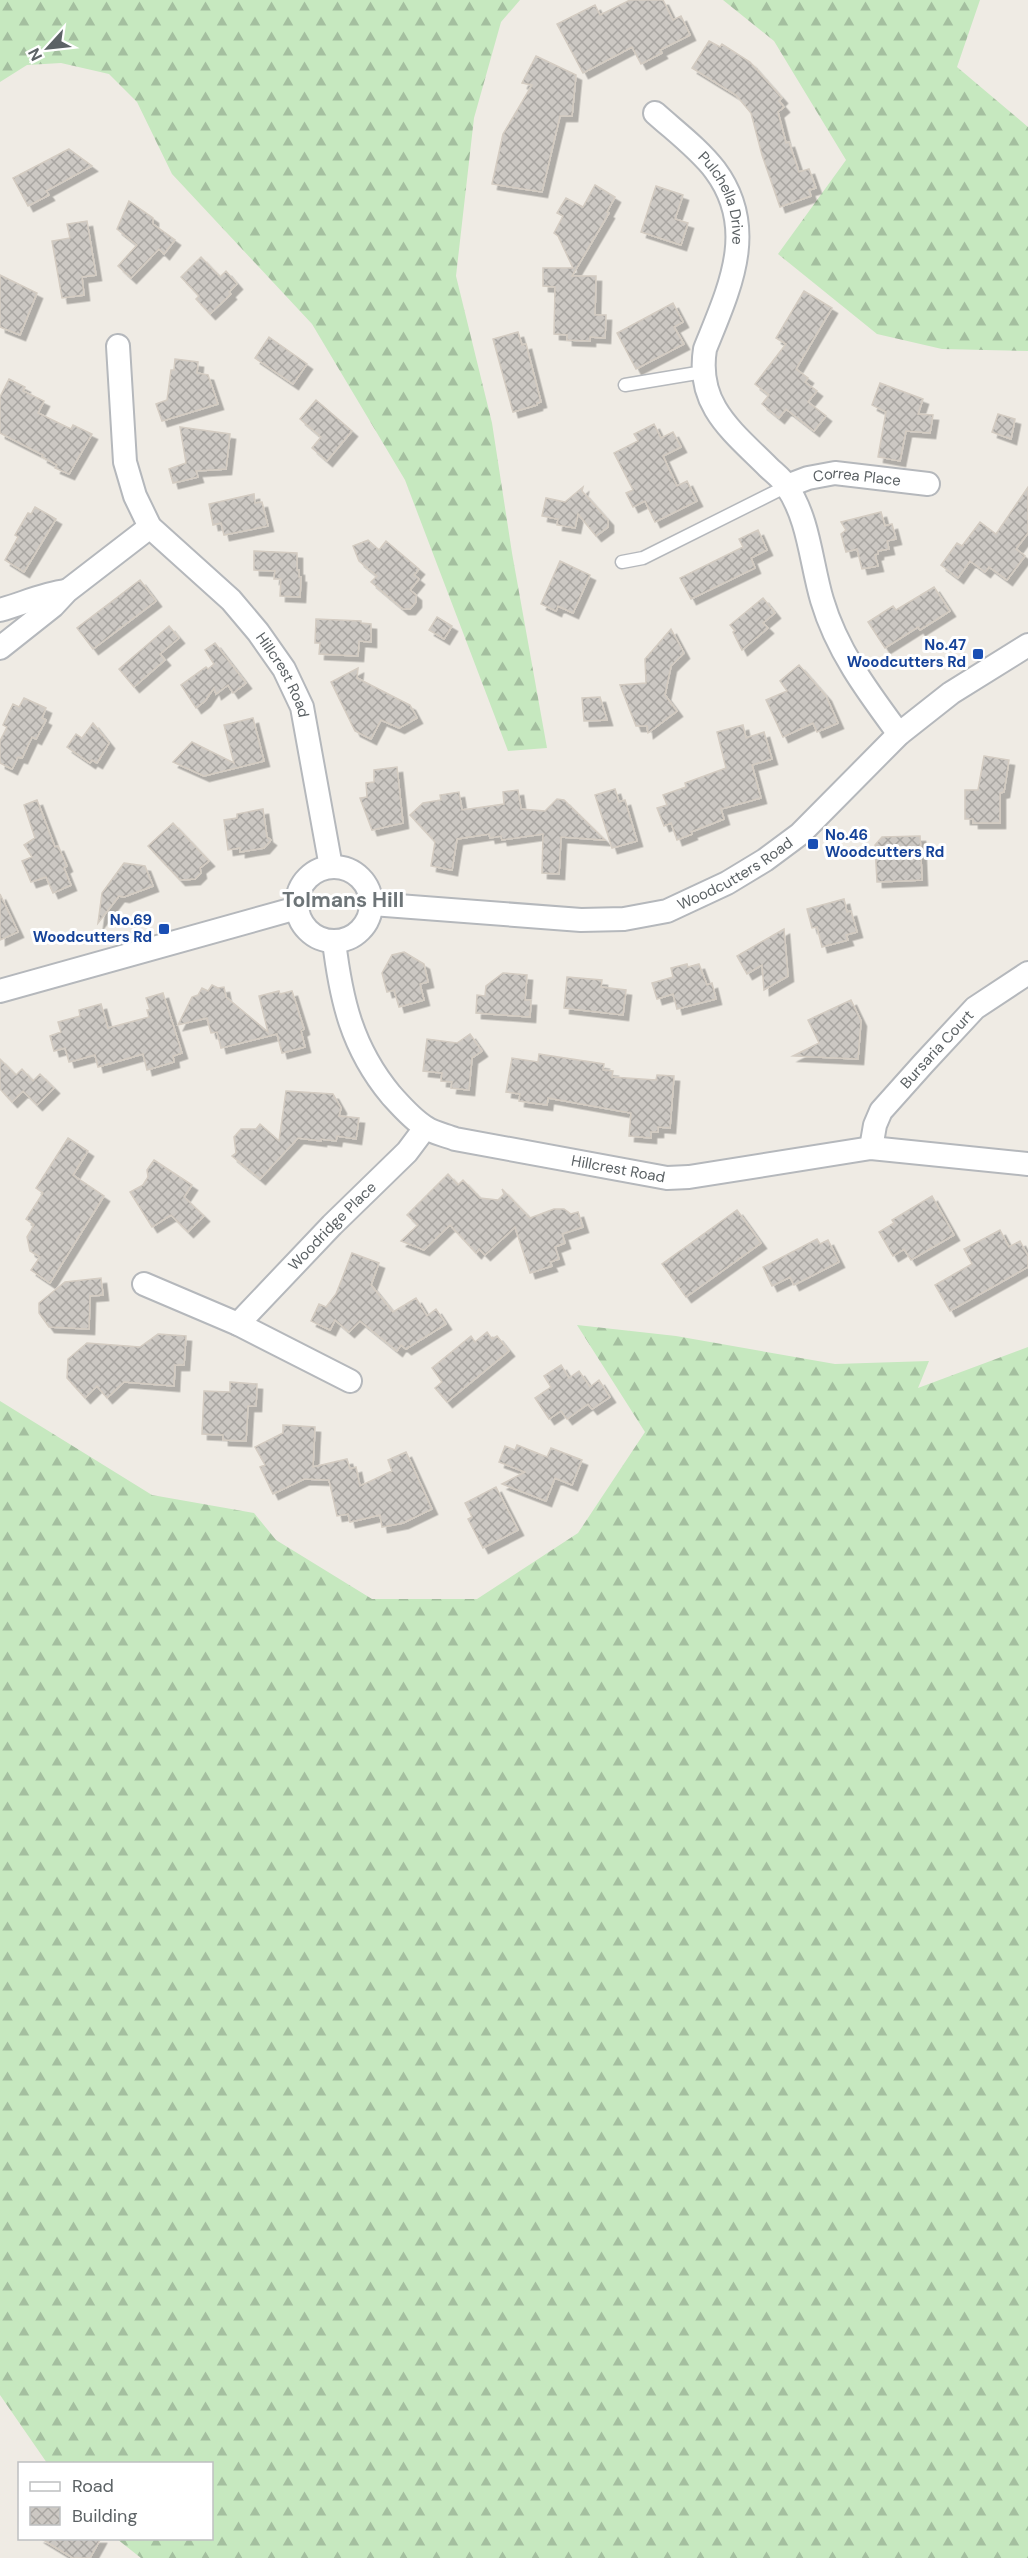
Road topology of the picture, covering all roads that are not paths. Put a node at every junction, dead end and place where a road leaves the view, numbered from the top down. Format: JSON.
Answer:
{"nodes":[{"id":1,"x":655,"y":113,"type":"dead end"},
{"id":2,"x":118,"y":346,"type":"dead end"},
{"id":3,"x":703,"y":372,"type":"junction"},
{"id":4,"x":625,"y":385,"type":"dead end"},
{"id":5,"x":928,"y":484,"type":"dead end"},
{"id":6,"x":787,"y":486,"type":"junction"},
{"id":7,"x":150,"y":527,"type":"junction"},
{"id":8,"x":622,"y":562,"type":"dead end"},
{"id":9,"x":67,"y":591,"type":"junction"},
{"id":10,"x":0,"y":610,"type":"edge"},
{"id":11,"x":1028,"y":645,"type":"edge"},
{"id":12,"x":0,"y":648,"type":"edge"},
{"id":13,"x":899,"y":734,"type":"junction"},
{"id":14,"x":331,"y":867,"type":"junction"},
{"id":15,"x":372,"y":904,"type":"junction"},
{"id":16,"x":297,"y":908,"type":"junction"},
{"id":17,"x":334,"y":941,"type":"junction"},
{"id":18,"x":1028,"y":973,"type":"edge"},
{"id":19,"x":0,"y":992,"type":"edge"},
{"id":20,"x":425,"y":1128,"type":"junction"},
{"id":21,"x":871,"y":1148,"type":"junction"},
{"id":22,"x":1028,"y":1164,"type":"edge"},
{"id":23,"x":144,"y":1284,"type":"dead end"},
{"id":24,"x":238,"y":1324,"type":"junction"},
{"id":25,"x":350,"y":1381,"type":"dead end"}],
"edges":[{"from":1,"to":3,"type":"street","name":"Pulchella Drive"},
{"from":2,"to":7,"type":"street","name":"Hillcrest Road"},
{"from":3,"to":4,"type":"lane"},
{"from":3,"to":6,"type":"street","name":"Pulchella Drive"},
{"from":5,"to":6,"type":"street","name":"Correa Place"},
{"from":6,"to":8,"type":"lane"},
{"from":6,"to":13,"type":"street","name":"Pulchella Drive"},
{"from":7,"to":9,"type":"street"},
{"from":7,"to":14,"type":"street","name":"Hillcrest Road"},
{"from":9,"to":10,"type":"street"},
{"from":9,"to":12,"type":"street"},
{"from":11,"to":13,"type":"street","name":"Woodcutters Road"},
{"from":13,"to":15,"type":"street","name":"Woodcutters Road"},
{"from":14,"to":15,"type":"street"},
{"from":14,"to":16,"type":"street"},
{"from":15,"to":17,"type":"street"},
{"from":16,"to":17,"type":"street"},
{"from":16,"to":19,"type":"street"},
{"from":17,"to":20,"type":"street","name":"Hillcrest Road"},
{"from":18,"to":21,"type":"street","name":"Bursaria Court"},
{"from":20,"to":21,"type":"street","name":"Hillcrest Road"},
{"from":20,"to":24,"type":"street","name":"Woodridge Place"},
{"from":21,"to":22,"type":"street","name":"Hillcrest Road"},
{"from":23,"to":24,"type":"street"},
{"from":24,"to":25,"type":"street"}]}
